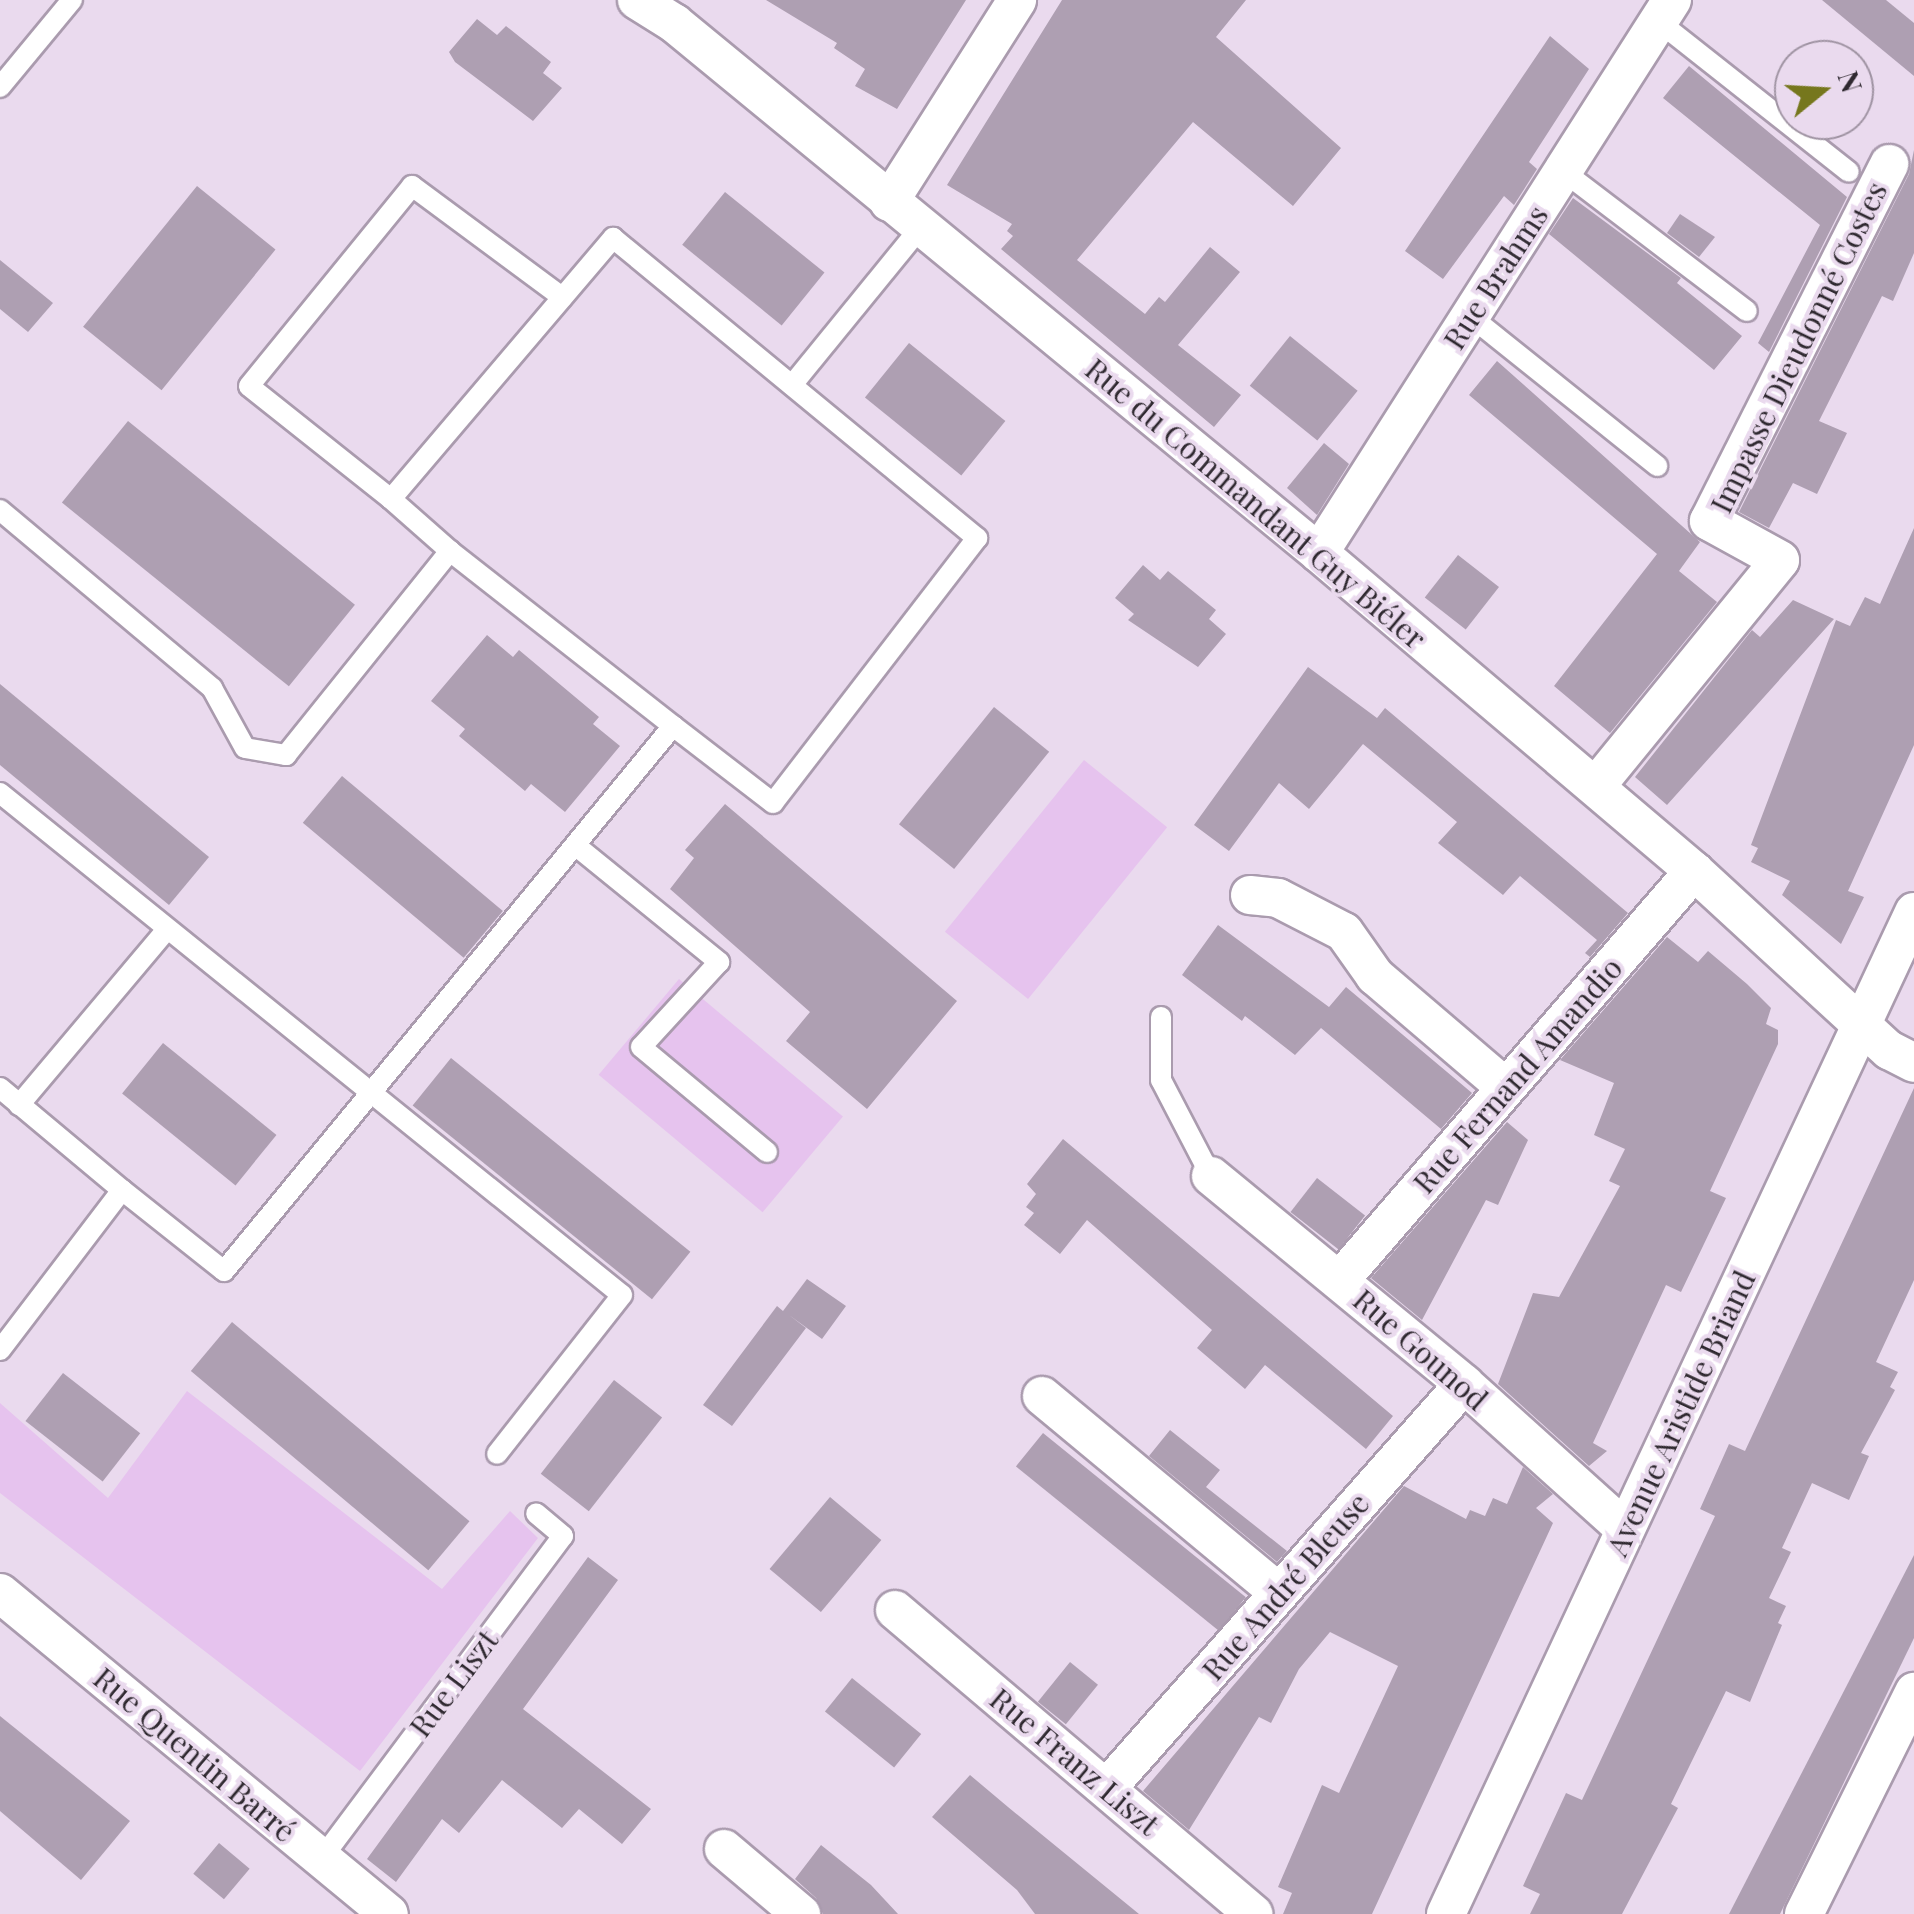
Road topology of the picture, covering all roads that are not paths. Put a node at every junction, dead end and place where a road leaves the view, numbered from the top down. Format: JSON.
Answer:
{"nodes":[{"id":1,"x":72,"y":0,"type":"edge"},
{"id":2,"x":637,"y":0,"type":"edge"},
{"id":3,"x":1017,"y":0,"type":"edge"},
{"id":4,"x":1665,"y":11,"type":"edge"},
{"id":5,"x":0,"y":87,"type":"edge"},
{"id":6,"x":1888,"y":164,"type":"dead end"},
{"id":7,"x":1563,"y":171,"type":"junction"},
{"id":8,"x":1849,"y":172,"type":"dead end"},
{"id":9,"x":889,"y":202,"type":"junction"},
{"id":10,"x":921,"y":228,"type":"junction"},
{"id":11,"x":562,"y":298,"type":"junction"},
{"id":12,"x":1748,"y":311,"type":"dead end"},
{"id":13,"x":1470,"y":316,"type":"junction"},
{"id":14,"x":792,"y":385,"type":"junction"},
{"id":15,"x":1657,"y":466,"type":"dead end"},
{"id":16,"x":390,"y":500,"type":"junction"},
{"id":17,"x":0,"y":510,"type":"edge"},
{"id":18,"x":450,"y":551,"type":"junction"},
{"id":19,"x":1319,"y":553,"type":"junction"},
{"id":20,"x":673,"y":726,"type":"junction"},
{"id":21,"x":1596,"y":786,"type":"junction"},
{"id":22,"x":0,"y":793,"type":"edge"},
{"id":23,"x":575,"y":845,"type":"junction"},
{"id":24,"x":1694,"y":872,"type":"junction"},
{"id":25,"x":1250,"y":895,"type":"dead end"},
{"id":26,"x":1914,"y":912,"type":"edge"},
{"id":27,"x":168,"y":928,"type":"junction"},
{"id":28,"x":1161,"y":1016,"type":"dead end"},
{"id":29,"x":1863,"y":1022,"type":"junction"},
{"id":30,"x":1914,"y":1063,"type":"edge"},
{"id":31,"x":1504,"y":1087,"type":"junction"},
{"id":32,"x":0,"y":1088,"type":"edge"},
{"id":33,"x":372,"y":1092,"type":"junction"},
{"id":34,"x":20,"y":1104,"type":"junction"},
{"id":35,"x":766,"y":1152,"type":"dead end"},
{"id":36,"x":1211,"y":1176,"type":"joint"},
{"id":37,"x":122,"y":1190,"type":"junction"},
{"id":38,"x":1340,"y":1280,"type":"junction"},
{"id":39,"x":0,"y":1350,"type":"edge"},
{"id":40,"x":1464,"y":1384,"type":"junction"},
{"id":41,"x":1042,"y":1396,"type":"dead end"},
{"id":42,"x":497,"y":1454,"type":"dead end"},
{"id":43,"x":536,"y":1513,"type":"dead end"},
{"id":44,"x":1624,"y":1528,"type":"junction"},
{"id":45,"x":0,"y":1593,"type":"edge"},
{"id":46,"x":1279,"y":1593,"type":"junction"},
{"id":47,"x":895,"y":1610,"type":"dead end"},
{"id":48,"x":1914,"y":1692,"type":"edge"},
{"id":49,"x":1107,"y":1788,"type":"junction"},
{"id":50,"x":724,"y":1849,"type":"dead end"},
{"id":51,"x":322,"y":1858,"type":"junction"},
{"id":52,"x":1214,"y":1901,"type":"edge"},
{"id":53,"x":390,"y":1914,"type":"edge"},
{"id":54,"x":801,"y":1914,"type":"edge"},
{"id":55,"x":1254,"y":1914,"type":"edge"},
{"id":56,"x":1446,"y":1914,"type":"edge"},
{"id":57,"x":1804,"y":1914,"type":"edge"}],
"edges":[{"from":1,"to":5,"type":"lane"},
{"from":2,"to":9,"type":"street","name":"Rue du Commandant Guy Biéler"},
{"from":3,"to":9,"type":"street"},
{"from":4,"to":7,"type":"street","name":"Rue Brahms"},
{"from":4,"to":8,"type":"lane"},
{"from":6,"to":21,"type":"street","name":"Impasse Dieudonné Costes"},
{"from":7,"to":12,"type":"lane"},
{"from":7,"to":13,"type":"street","name":"Rue Brahms"},
{"from":9,"to":10,"type":"street","name":"Rue du Commandant Guy Biéler"},
{"from":10,"to":14,"type":"lane"},
{"from":10,"to":19,"type":"street","name":"Rue du Commandant Guy Biéler"},
{"from":11,"to":14,"type":"lane"},
{"from":11,"to":16,"type":"lane"},
{"from":11,"to":16,"type":"lane"},
{"from":13,"to":15,"type":"lane"},
{"from":13,"to":19,"type":"street","name":"Rue Brahms"},
{"from":14,"to":20,"type":"lane"},
{"from":16,"to":18,"type":"lane"},
{"from":17,"to":18,"type":"lane"},
{"from":18,"to":20,"type":"lane"},
{"from":19,"to":21,"type":"street","name":"Rue du Commandant Guy Biéler"},
{"from":20,"to":23,"type":"lane"},
{"from":21,"to":24,"type":"street","name":"Rue du Commandant Guy Biéler"},
{"from":22,"to":27,"type":"lane"},
{"from":23,"to":33,"type":"lane"},
{"from":23,"to":35,"type":"lane"},
{"from":24,"to":29,"type":"street","name":"Rue du Commandant Guy Biéler"},
{"from":24,"to":31,"type":"street","name":"Rue Fernand Amandio"},
{"from":25,"to":31,"type":"street"},
{"from":26,"to":29,"type":"street","name":"Avenue Aristide Briand"},
{"from":27,"to":33,"type":"lane"},
{"from":27,"to":34,"type":"lane"},
{"from":28,"to":36,"type":"lane"},
{"from":29,"to":30,"type":"street","name":"Rue du Commandant Guy Biéler"},
{"from":29,"to":44,"type":"street","name":"Avenue Aristide Briand"},
{"from":31,"to":38,"type":"street","name":"Rue Fernand Amandio"},
{"from":32,"to":34,"type":"lane"},
{"from":33,"to":37,"type":"lane"},
{"from":33,"to":42,"type":"lane"},
{"from":34,"to":37,"type":"lane"},
{"from":36,"to":38,"type":"street","name":"Rue Gounod"},
{"from":37,"to":39,"type":"lane"},
{"from":38,"to":40,"type":"street","name":"Rue Gounod"},
{"from":40,"to":44,"type":"street","name":"Rue Gounod"},
{"from":40,"to":46,"type":"street","name":"Rue André Bleuse"},
{"from":41,"to":46,"type":"street"},
{"from":43,"to":51,"type":"lane","name":"Rue Liszt"},
{"from":44,"to":56,"type":"street","name":"Avenue Aristide Briand"},
{"from":45,"to":51,"type":"street","name":"Rue Quentin Barré"},
{"from":46,"to":49,"type":"street","name":"Rue André Bleuse"},
{"from":47,"to":49,"type":"street","name":"Rue Franz Liszt"},
{"from":48,"to":57,"type":"street"},
{"from":49,"to":52,"type":"street","name":"Rue Franz Liszt"},
{"from":50,"to":54,"type":"street"},
{"from":51,"to":53,"type":"street","name":"Rue Quentin Barré"},
{"from":52,"to":55,"type":"street","name":"Rue Franz Liszt"}]}
